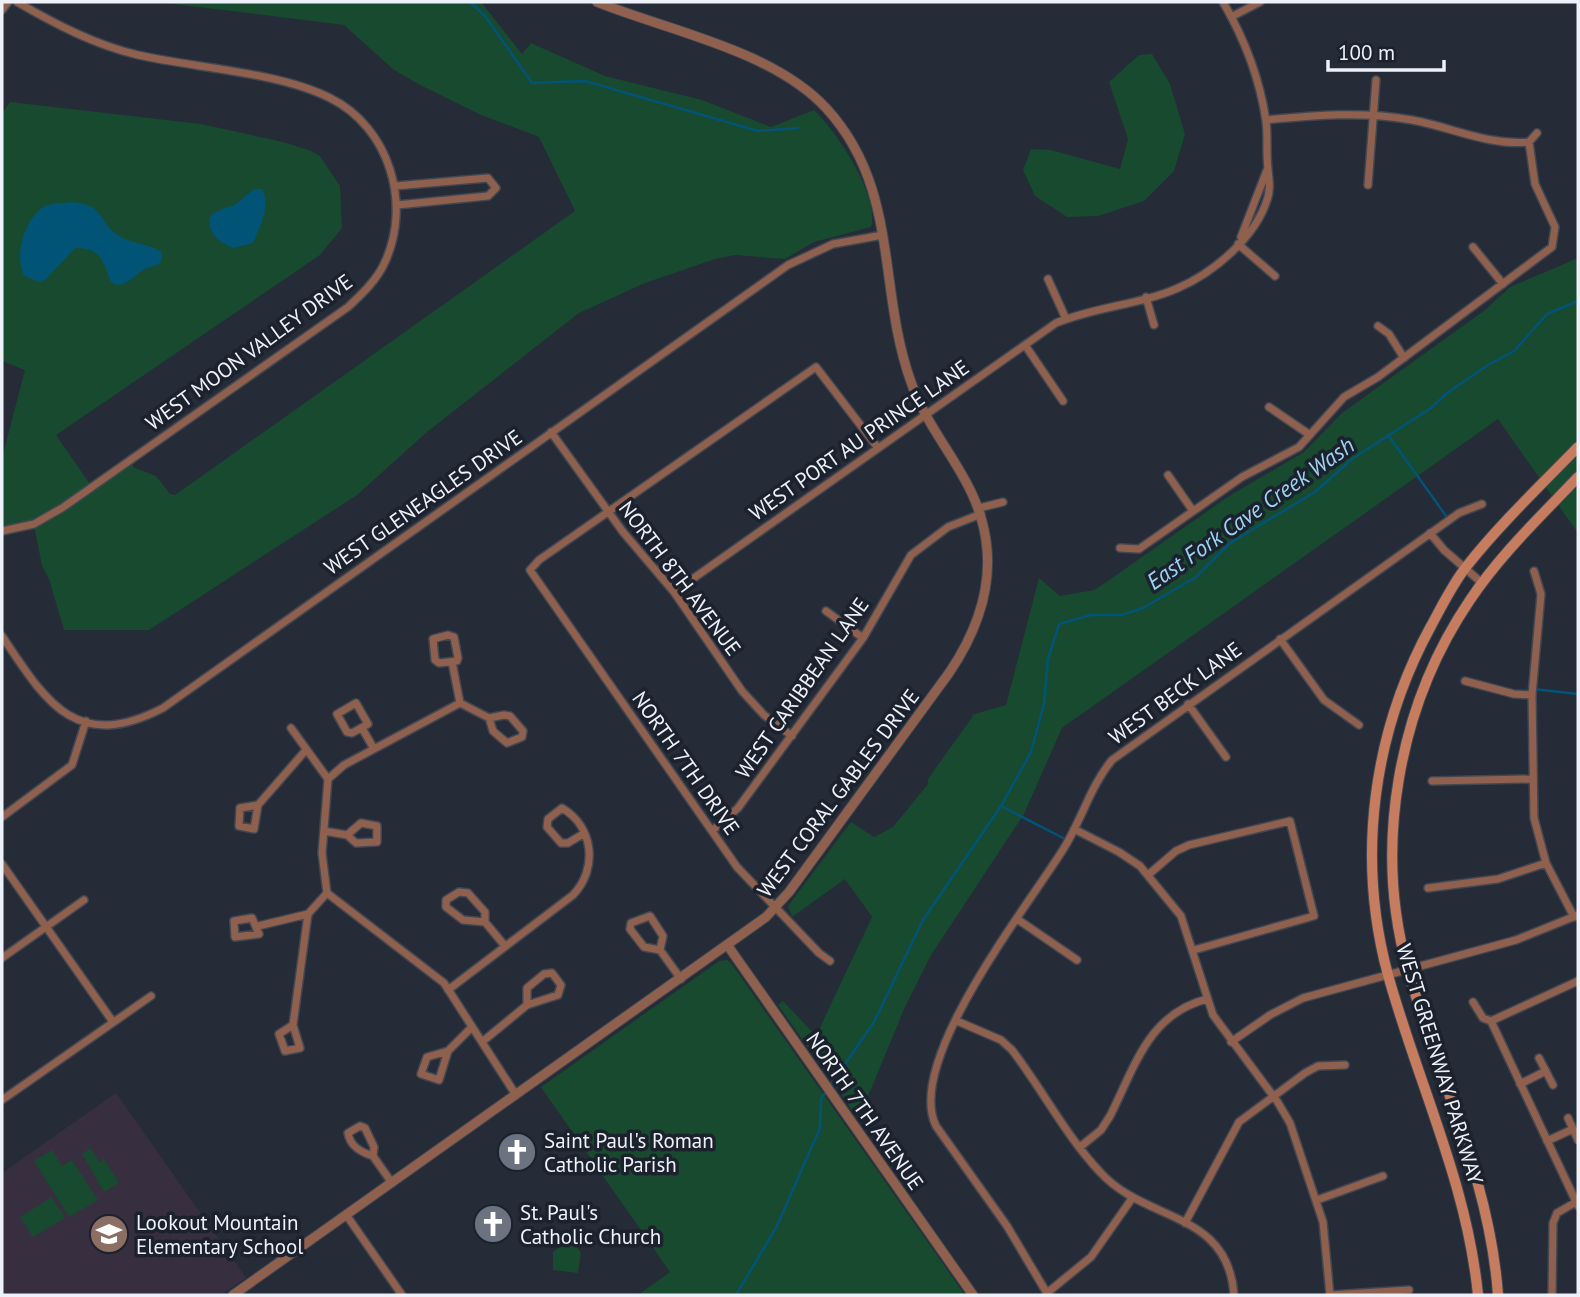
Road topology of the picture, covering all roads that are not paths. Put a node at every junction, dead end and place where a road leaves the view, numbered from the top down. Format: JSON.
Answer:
{"nodes":[{"id":1,"x":8,"y":2,"type":"edge"},
{"id":2,"x":17,"y":2,"type":"edge"},
{"id":3,"x":597,"y":2,"type":"edge"},
{"id":4,"x":1223,"y":2,"type":"edge"},
{"id":5,"x":1260,"y":2,"type":"edge"},
{"id":6,"x":2,"y":10,"type":"edge"},
{"id":7,"x":1231,"y":17,"type":"junction"},
{"id":8,"x":1376,"y":80,"type":"dead end"},
{"id":9,"x":1373,"y":115,"type":"junction"},
{"id":10,"x":1266,"y":120,"type":"junction"},
{"id":11,"x":1537,"y":133,"type":"dead end"},
{"id":12,"x":1529,"y":142,"type":"junction"},
{"id":13,"x":1268,"y":169,"type":"junction"},
{"id":14,"x":1368,"y":185,"type":"dead end"},
{"id":15,"x":395,"y":186,"type":"junction"},
{"id":16,"x":397,"y":205,"type":"junction"},
{"id":17,"x":883,"y":235,"type":"junction"},
{"id":18,"x":1238,"y":244,"type":"junction"},
{"id":19,"x":1473,"y":247,"type":"dead end"},
{"id":20,"x":1275,"y":276,"type":"dead end"},
{"id":21,"x":1048,"y":279,"type":"dead end"},
{"id":22,"x":1503,"y":284,"type":"junction"},
{"id":23,"x":1146,"y":297,"type":"junction"},
{"id":24,"x":1066,"y":319,"type":"junction"},
{"id":25,"x":1154,"y":325,"type":"dead end"},
{"id":26,"x":1378,"y":326,"type":"dead end"},
{"id":27,"x":1025,"y":345,"type":"junction"},
{"id":28,"x":1404,"y":358,"type":"junction"},
{"id":29,"x":1063,"y":401,"type":"dead end"},
{"id":30,"x":1269,"y":407,"type":"dead end"},
{"id":31,"x":925,"y":415,"type":"junction"},
{"id":32,"x":551,"y":432,"type":"junction"},
{"id":33,"x":1310,"y":435,"type":"junction"},
{"id":34,"x":1578,"y":447,"type":"edge"},
{"id":35,"x":878,"y":448,"type":"junction"},
{"id":36,"x":1168,"y":475,"type":"dead end"},
{"id":37,"x":1578,"y":477,"type":"edge"},
{"id":38,"x":1003,"y":502,"type":"dead end"},
{"id":39,"x":1482,"y":504,"type":"dead end"},
{"id":40,"x":980,"y":511,"type":"junction"},
{"id":41,"x":1193,"y":511,"type":"junction"},
{"id":42,"x":608,"y":512,"type":"junction"},
{"id":43,"x":2,"y":531,"type":"edge"},
{"id":44,"x":1430,"y":533,"type":"junction"},
{"id":45,"x":1120,"y":548,"type":"dead end"},
{"id":46,"x":1465,"y":568,"type":"junction"},
{"id":47,"x":1534,"y":571,"type":"dead end"},
{"id":48,"x":1482,"y":583,"type":"junction"},
{"id":49,"x":674,"y":592,"type":"junction"},
{"id":50,"x":826,"y":611,"type":"dead end"},
{"id":51,"x":2,"y":636,"type":"edge"},
{"id":52,"x":863,"y":638,"type":"junction"},
{"id":53,"x":1280,"y":639,"type":"junction"},
{"id":54,"x":452,"y":662,"type":"junction"},
{"id":55,"x":1465,"y":681,"type":"dead end"},
{"id":56,"x":1532,"y":695,"type":"junction"},
{"id":57,"x":460,"y":703,"type":"junction"},
{"id":58,"x":1188,"y":704,"type":"junction"},
{"id":59,"x":489,"y":718,"type":"junction"},
{"id":60,"x":86,"y":721,"type":"junction"},
{"id":61,"x":1359,"y":725,"type":"dead end"},
{"id":62,"x":291,"y":728,"type":"dead end"},
{"id":63,"x":362,"y":728,"type":"junction"},
{"id":64,"x":792,"y":736,"type":"junction"},
{"id":65,"x":374,"y":749,"type":"junction"},
{"id":66,"x":306,"y":750,"type":"junction"},
{"id":67,"x":1226,"y":757,"type":"dead end"},
{"id":68,"x":328,"y":779,"type":"junction"},
{"id":69,"x":1532,"y":779,"type":"junction"},
{"id":70,"x":1432,"y":781,"type":"dead end"},
{"id":71,"x":258,"y":805,"type":"dead end"},
{"id":72,"x":2,"y":817,"type":"edge"},
{"id":73,"x":1074,"y":830,"type":"junction"},
{"id":74,"x":324,"y":831,"type":"junction"},
{"id":75,"x":712,"y":831,"type":"junction"},
{"id":76,"x":583,"y":834,"type":"junction"},
{"id":77,"x":346,"y":835,"type":"dead end"},
{"id":78,"x":1546,"y":863,"type":"junction"},
{"id":79,"x":2,"y":864,"type":"edge"},
{"id":80,"x":1147,"y":875,"type":"junction"},
{"id":81,"x":1428,"y":888,"type":"dead end"},
{"id":82,"x":327,"y":893,"type":"junction"},
{"id":83,"x":84,"y":900,"type":"dead end"},
{"id":84,"x":775,"y":908,"type":"junction"},
{"id":85,"x":308,"y":914,"type":"junction"},
{"id":86,"x":1576,"y":916,"type":"edge"},
{"id":87,"x":1017,"y":919,"type":"junction"},
{"id":88,"x":485,"y":922,"type":"junction"},
{"id":89,"x":258,"y":926,"type":"dead end"},
{"id":90,"x":46,"y":927,"type":"junction"},
{"id":91,"x":505,"y":946,"type":"junction"},
{"id":92,"x":728,"y":946,"type":"junction"},
{"id":93,"x":660,"y":950,"type":"junction"},
{"id":94,"x":1194,"y":950,"type":"junction"},
{"id":95,"x":2,"y":958,"type":"edge"},
{"id":96,"x":1077,"y":960,"type":"dead end"},
{"id":97,"x":830,"y":961,"type":"dead end"},
{"id":98,"x":1408,"y":969,"type":"junction"},
{"id":99,"x":1388,"y":974,"type":"junction"},
{"id":100,"x":681,"y":979,"type":"junction"},
{"id":101,"x":1578,"y":981,"type":"edge"},
{"id":102,"x":448,"y":989,"type":"junction"},
{"id":103,"x":151,"y":996,"type":"dead end"},
{"id":104,"x":1207,"y":999,"type":"junction"},
{"id":105,"x":1473,"y":1002,"type":"dead end"},
{"id":106,"x":527,"y":1005,"type":"junction"},
{"id":107,"x":957,"y":1021,"type":"junction"},
{"id":108,"x":1491,"y":1021,"type":"junction"},
{"id":109,"x":113,"y":1022,"type":"junction"},
{"id":110,"x":293,"y":1025,"type":"dead end"},
{"id":111,"x":472,"y":1027,"type":"junction"},
{"id":112,"x":482,"y":1042,"type":"junction"},
{"id":113,"x":1231,"y":1042,"type":"junction"},
{"id":114,"x":448,"y":1051,"type":"junction"},
{"id":115,"x":1539,"y":1058,"type":"dead end"},
{"id":116,"x":1345,"y":1065,"type":"dead end"},
{"id":117,"x":1546,"y":1072,"type":"junction"},
{"id":118,"x":1520,"y":1084,"type":"junction"},
{"id":119,"x":1553,"y":1085,"type":"dead end"},
{"id":120,"x":516,"y":1095,"type":"junction"},
{"id":121,"x":1273,"y":1095,"type":"junction"},
{"id":122,"x":2,"y":1100,"type":"edge"},
{"id":123,"x":1568,"y":1118,"type":"dead end"},
{"id":124,"x":1573,"y":1129,"type":"junction"},
{"id":125,"x":1578,"y":1140,"type":"edge"},
{"id":126,"x":1547,"y":1141,"type":"junction"},
{"id":127,"x":1080,"y":1147,"type":"junction"},
{"id":128,"x":373,"y":1156,"type":"dead end"},
{"id":129,"x":1383,"y":1176,"type":"dead end"},
{"id":130,"x":392,"y":1183,"type":"junction"},
{"id":131,"x":1133,"y":1197,"type":"junction"},
{"id":132,"x":1317,"y":1200,"type":"junction"},
{"id":133,"x":1577,"y":1201,"type":"edge"},
{"id":134,"x":347,"y":1216,"type":"junction"},
{"id":135,"x":1185,"y":1223,"type":"junction"},
{"id":136,"x":1409,"y":1290,"type":"dead end"},
{"id":137,"x":1047,"y":1294,"type":"edge"},
{"id":138,"x":233,"y":1295,"type":"edge"},
{"id":139,"x":402,"y":1295,"type":"edge"},
{"id":140,"x":973,"y":1295,"type":"edge"},
{"id":141,"x":1234,"y":1295,"type":"edge"},
{"id":142,"x":1330,"y":1295,"type":"edge"},
{"id":143,"x":1478,"y":1295,"type":"edge"},
{"id":144,"x":1498,"y":1295,"type":"edge"},
{"id":145,"x":1552,"y":1295,"type":"edge"}],
"edges":[{"from":1,"to":6,"type":"street"},
{"from":2,"to":15,"type":"street","name":"WEST MOON VALLEY DRIVE"},
{"from":3,"to":17,"type":"street","name":"WEST CORAL GABLES DRIVE"},
{"from":4,"to":7,"type":"street","name":"WEST PORT AU PRINCE LANE"},
{"from":5,"to":7,"type":"street"},
{"from":7,"to":10,"type":"street","name":"WEST PORT AU PRINCE LANE"},
{"from":8,"to":9,"type":"street"},
{"from":9,"to":10,"type":"street"},
{"from":9,"to":12,"type":"street"},
{"from":9,"to":14,"type":"street"},
{"from":10,"to":13,"type":"street","name":"WEST PORT AU PRINCE LANE"},
{"from":11,"to":12,"type":"street"},
{"from":12,"to":22,"type":"street"},
{"from":13,"to":18,"type":"street","name":"WEST PORT AU PRINCE LANE"},
{"from":13,"to":18,"type":"street","name":"WEST PORT AU PRINCE LANE"},
{"from":15,"to":16,"type":"street","name":"WEST MOON VALLEY DRIVE"},
{"from":15,"to":16,"type":"street"},
{"from":16,"to":43,"type":"street","name":"WEST MOON VALLEY DRIVE"},
{"from":17,"to":31,"type":"street","name":"WEST CORAL GABLES DRIVE"},
{"from":17,"to":32,"type":"street","name":"WEST GLENEAGLES DRIVE"},
{"from":18,"to":20,"type":"street"},
{"from":18,"to":23,"type":"street","name":"WEST PORT AU PRINCE LANE"},
{"from":19,"to":22,"type":"street"},
{"from":21,"to":24,"type":"street"},
{"from":22,"to":28,"type":"street"},
{"from":23,"to":24,"type":"street","name":"WEST PORT AU PRINCE LANE"},
{"from":23,"to":25,"type":"street"},
{"from":24,"to":27,"type":"street","name":"WEST PORT AU PRINCE LANE"},
{"from":26,"to":28,"type":"street"},
{"from":27,"to":29,"type":"street"},
{"from":27,"to":31,"type":"street","name":"WEST PORT AU PRINCE LANE"},
{"from":28,"to":33,"type":"street"},
{"from":30,"to":33,"type":"street"},
{"from":31,"to":35,"type":"street","name":"WEST PORT AU PRINCE LANE"},
{"from":31,"to":40,"type":"street","name":"WEST CORAL GABLES DRIVE"},
{"from":32,"to":42,"type":"street","name":"NORTH 8TH AVENUE"},
{"from":32,"to":60,"type":"street","name":"WEST GLENEAGLES DRIVE"},
{"from":33,"to":41,"type":"street"},
{"from":34,"to":46,"type":"main road","name":"WEST GREENWAY PARKWAY"},
{"from":35,"to":42,"type":"street"},
{"from":35,"to":49,"type":"street","name":"WEST PORT AU PRINCE LANE"},
{"from":36,"to":41,"type":"street"},
{"from":37,"to":48,"type":"main road","name":"WEST GREENWAY PARKWAY"},
{"from":38,"to":40,"type":"street","name":"WEST CARIBBEAN LANE"},
{"from":39,"to":44,"type":"street","name":"WEST BECK LANE"},
{"from":40,"to":52,"type":"street","name":"WEST CARIBBEAN LANE"},
{"from":40,"to":84,"type":"street","name":"WEST CORAL GABLES DRIVE"},
{"from":41,"to":45,"type":"street"},
{"from":42,"to":49,"type":"street","name":"NORTH 8TH AVENUE"},
{"from":42,"to":75,"type":"street","name":"NORTH 7TH DRIVE"},
{"from":44,"to":46,"type":"street"},
{"from":44,"to":53,"type":"street","name":"WEST BECK LANE"},
{"from":46,"to":48,"type":"street"},
{"from":46,"to":99,"type":"main road","name":"WEST GREENWAY PARKWAY"},
{"from":47,"to":56,"type":"street"},
{"from":48,"to":98,"type":"main road","name":"WEST GREENWAY PARKWAY"},
{"from":49,"to":64,"type":"street","name":"NORTH 8TH AVENUE"},
{"from":50,"to":52,"type":"street"},
{"from":51,"to":60,"type":"street","name":"WEST GLENEAGLES DRIVE"},
{"from":52,"to":64,"type":"street","name":"WEST CARIBBEAN LANE"},
{"from":53,"to":58,"type":"street","name":"WEST BECK LANE"},
{"from":53,"to":61,"type":"street"},
{"from":54,"to":54,"type":"street"},
{"from":54,"to":57,"type":"street"},
{"from":55,"to":56,"type":"street"},
{"from":56,"to":69,"type":"street"},
{"from":57,"to":59,"type":"street"},
{"from":57,"to":65,"type":"street"},
{"from":58,"to":67,"type":"street"},
{"from":58,"to":73,"type":"street","name":"WEST BECK LANE"},
{"from":59,"to":59,"type":"street"},
{"from":60,"to":72,"type":"street"},
{"from":62,"to":66,"type":"street"},
{"from":63,"to":63,"type":"street"},
{"from":63,"to":65,"type":"street"},
{"from":64,"to":75,"type":"street","name":"WEST CARIBBEAN LANE"},
{"from":65,"to":68,"type":"street"},
{"from":66,"to":68,"type":"street"},
{"from":66,"to":71,"type":"street"},
{"from":68,"to":74,"type":"street"},
{"from":69,"to":70,"type":"street"},
{"from":69,"to":78,"type":"street"},
{"from":73,"to":80,"type":"street"},
{"from":73,"to":87,"type":"street","name":"WEST BECK LANE"},
{"from":74,"to":77,"type":"street"},
{"from":74,"to":82,"type":"street"},
{"from":75,"to":84,"type":"street","name":"NORTH 7TH DRIVE"},
{"from":76,"to":76,"type":"street"},
{"from":76,"to":91,"type":"street"},
{"from":78,"to":81,"type":"street"},
{"from":78,"to":86,"type":"street"},
{"from":79,"to":90,"type":"street"},
{"from":80,"to":94,"type":"street"},
{"from":80,"to":94,"type":"street"},
{"from":82,"to":85,"type":"street"},
{"from":82,"to":102,"type":"street"},
{"from":83,"to":90,"type":"street"},
{"from":84,"to":92,"type":"street","name":"WEST CORAL GABLES DRIVE"},
{"from":84,"to":97,"type":"street","name":"NORTH 7TH DRIVE"},
{"from":85,"to":89,"type":"street"},
{"from":85,"to":110,"type":"street"},
{"from":86,"to":98,"type":"street"},
{"from":87,"to":96,"type":"street"},
{"from":87,"to":107,"type":"street","name":"WEST BECK LANE"},
{"from":88,"to":88,"type":"street"},
{"from":88,"to":91,"type":"street"},
{"from":90,"to":95,"type":"street"},
{"from":90,"to":109,"type":"street"},
{"from":91,"to":102,"type":"street"},
{"from":92,"to":100,"type":"street","name":"WEST CORAL GABLES DRIVE"},
{"from":92,"to":140,"type":"street","name":"NORTH 7TH AVENUE"},
{"from":93,"to":93,"type":"street"},
{"from":93,"to":100,"type":"street"},
{"from":94,"to":104,"type":"street"},
{"from":98,"to":99,"type":"street"},
{"from":98,"to":144,"type":"main road","name":"WEST GREENWAY PARKWAY"},
{"from":99,"to":113,"type":"street"},
{"from":99,"to":143,"type":"main road","name":"WEST GREENWAY PARKWAY"},
{"from":100,"to":120,"type":"street","name":"WEST CORAL GABLES DRIVE"},
{"from":101,"to":108,"type":"street"},
{"from":102,"to":111,"type":"street"},
{"from":103,"to":109,"type":"street"},
{"from":104,"to":113,"type":"street"},
{"from":104,"to":127,"type":"street"},
{"from":105,"to":108,"type":"street"},
{"from":106,"to":106,"type":"street"},
{"from":106,"to":112,"type":"street"},
{"from":107,"to":127,"type":"street"},
{"from":107,"to":137,"type":"street","name":"WEST BECK LANE"},
{"from":108,"to":118,"type":"street"},
{"from":109,"to":122,"type":"street"},
{"from":111,"to":112,"type":"street"},
{"from":111,"to":114,"type":"street"},
{"from":112,"to":120,"type":"street"},
{"from":113,"to":121,"type":"street"},
{"from":114,"to":114,"type":"street"},
{"from":115,"to":117,"type":"street"},
{"from":116,"to":121,"type":"street"},
{"from":117,"to":118,"type":"street"},
{"from":117,"to":119,"type":"street"},
{"from":118,"to":126,"type":"street"},
{"from":120,"to":130,"type":"street","name":"WEST CORAL GABLES DRIVE"},
{"from":121,"to":132,"type":"street"},
{"from":121,"to":135,"type":"street"},
{"from":123,"to":124,"type":"street"},
{"from":124,"to":125,"type":"street"},
{"from":124,"to":126,"type":"street"},
{"from":126,"to":133,"type":"street"},
{"from":127,"to":131,"type":"street"},
{"from":128,"to":130,"type":"street"},
{"from":129,"to":132,"type":"street"},
{"from":130,"to":134,"type":"street","name":"WEST CORAL GABLES DRIVE"},
{"from":131,"to":135,"type":"street"},
{"from":131,"to":137,"type":"street"},
{"from":132,"to":142,"type":"street"},
{"from":133,"to":145,"type":"street"},
{"from":134,"to":138,"type":"street","name":"WEST CORAL GABLES DRIVE"},
{"from":134,"to":139,"type":"street"},
{"from":135,"to":141,"type":"street"},
{"from":136,"to":142,"type":"street"}]}
